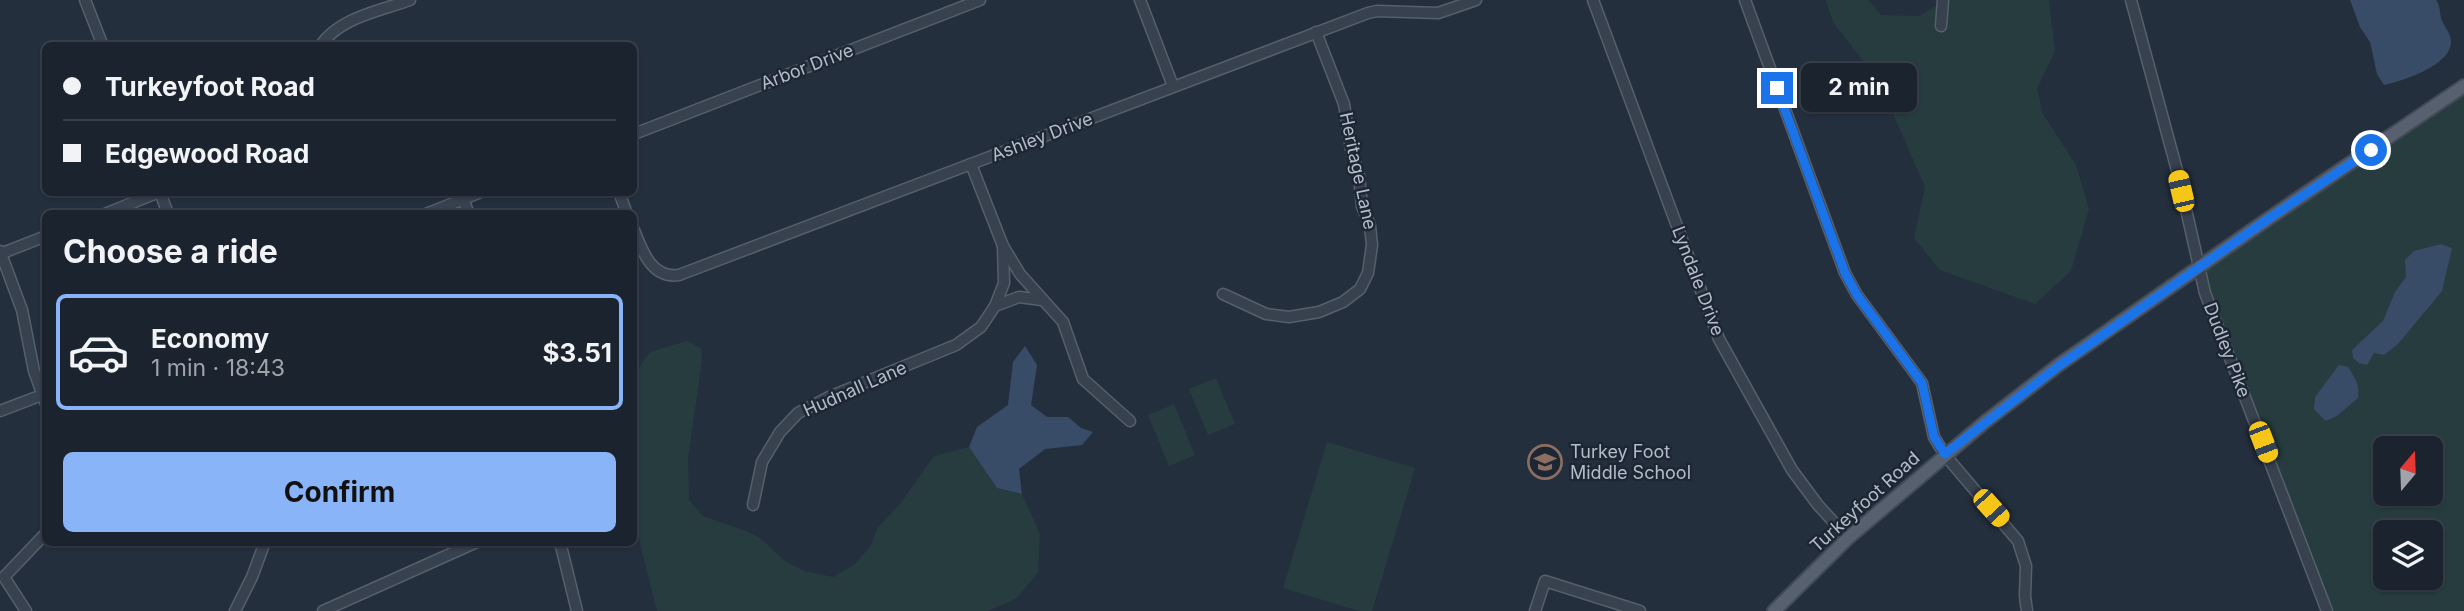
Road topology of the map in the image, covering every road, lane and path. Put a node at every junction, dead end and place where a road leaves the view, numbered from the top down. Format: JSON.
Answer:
{"nodes":[{"id":1,"x":85,"y":0,"type":"edge"},
{"id":2,"x":410,"y":0,"type":"edge"},
{"id":3,"x":980,"y":0,"type":"edge"},
{"id":4,"x":1140,"y":0,"type":"edge"},
{"id":5,"x":1476,"y":0,"type":"edge"},
{"id":6,"x":1593,"y":0,"type":"edge"},
{"id":7,"x":1745,"y":0,"type":"edge"},
{"id":8,"x":1943,"y":0,"type":"edge"},
{"id":9,"x":2131,"y":0,"type":"edge"},
{"id":10,"x":1941,"y":26,"type":"dead end"},
{"id":11,"x":1316,"y":32,"type":"junction"},
{"id":12,"x":101,"y":42,"type":"edge"},
{"id":13,"x":324,"y":42,"type":"edge"},
{"id":14,"x":1173,"y":86,"type":"junction"},
{"id":15,"x":2464,"y":86,"type":"edge"},
{"id":16,"x":637,"y":133,"type":"edge"},
{"id":17,"x":971,"y":164,"type":"junction"},
{"id":18,"x":150,"y":196,"type":"edge"},
{"id":19,"x":471,"y":196,"type":"edge"},
{"id":20,"x":463,"y":199,"type":"junction"},
{"id":21,"x":115,"y":210,"type":"edge"},
{"id":22,"x":436,"y":210,"type":"edge"},
{"id":23,"x":467,"y":210,"type":"edge"},
{"id":24,"x":42,"y":237,"type":"edge"},
{"id":25,"x":637,"y":238,"type":"edge"},
{"id":26,"x":1003,"y":246,"type":"junction"},
{"id":27,"x":0,"y":253,"type":"edge"},
{"id":28,"x":2200,"y":267,"type":"junction"},
{"id":29,"x":1223,"y":294,"type":"dead end"},
{"id":30,"x":1042,"y":300,"type":"junction"},
{"id":31,"x":995,"y":306,"type":"junction"},
{"id":32,"x":42,"y":394,"type":"edge"},
{"id":33,"x":42,"y":400,"type":"edge"},
{"id":34,"x":0,"y":411,"type":"edge"},
{"id":35,"x":1130,"y":421,"type":"dead end"},
{"id":36,"x":1945,"y":454,"type":"junction"},
{"id":37,"x":752,"y":505,"type":"dead end"},
{"id":38,"x":42,"y":537,"type":"edge"},
{"id":39,"x":1849,"y":538,"type":"junction"},
{"id":40,"x":264,"y":546,"type":"edge"},
{"id":41,"x":468,"y":546,"type":"edge"},
{"id":42,"x":561,"y":546,"type":"edge"},
{"id":43,"x":26,"y":611,"type":"edge"},
{"id":44,"x":235,"y":611,"type":"edge"},
{"id":45,"x":323,"y":611,"type":"edge"},
{"id":46,"x":577,"y":611,"type":"edge"},
{"id":47,"x":1535,"y":611,"type":"edge"},
{"id":48,"x":1640,"y":611,"type":"edge"},
{"id":49,"x":1774,"y":611,"type":"edge"},
{"id":50,"x":2027,"y":611,"type":"edge"},
{"id":51,"x":2327,"y":611,"type":"edge"}],
"edges":[{"from":1,"to":12,"type":"street"},
{"from":2,"to":13,"type":"street"},
{"from":3,"to":16,"type":"street","name":"Arbor Drive"},
{"from":4,"to":14,"type":"street"},
{"from":5,"to":11,"type":"street","name":"Ashley Drive"},
{"from":6,"to":39,"type":"street","name":"Lyndale Drive"},
{"from":7,"to":36,"type":"street"},
{"from":8,"to":10,"type":"street"},
{"from":9,"to":28,"type":"street","name":"Dudley Pike"},
{"from":11,"to":14,"type":"street","name":"Ashley Drive"},
{"from":11,"to":29,"type":"street","name":"Heritage Lane"},
{"from":14,"to":17,"type":"street","name":"Ashley Drive"},
{"from":15,"to":28,"type":"main road","name":"Turkeyfoot Road"},
{"from":17,"to":25,"type":"street","name":"Ashley Drive"},
{"from":17,"to":26,"type":"street","name":"Hudnall Lane"},
{"from":18,"to":21,"type":"street"},
{"from":19,"to":20,"type":"street"},
{"from":20,"to":22,"type":"street"},
{"from":20,"to":23,"type":"street"},
{"from":24,"to":27,"type":"street"},
{"from":26,"to":30,"type":"street","name":"Hudnall Lane"},
{"from":26,"to":31,"type":"street","name":"Hudnall Lane"},
{"from":27,"to":32,"type":"street"},
{"from":28,"to":36,"type":"main road","name":"Turkeyfoot Road"},
{"from":28,"to":51,"type":"street","name":"Dudley Pike"},
{"from":30,"to":31,"type":"street"},
{"from":30,"to":35,"type":"street","name":"Hudnall Lane"},
{"from":31,"to":37,"type":"street","name":"Hudnall Lane"},
{"from":33,"to":34,"type":"street"},
{"from":36,"to":39,"type":"main road","name":"Turkeyfoot Road"},
{"from":36,"to":50,"type":"street"},
{"from":38,"to":43,"type":"street"},
{"from":39,"to":49,"type":"main road","name":"Turkeyfoot Road"},
{"from":40,"to":44,"type":"street"},
{"from":41,"to":45,"type":"street"},
{"from":42,"to":46,"type":"street"},
{"from":47,"to":48,"type":"street"}]}
